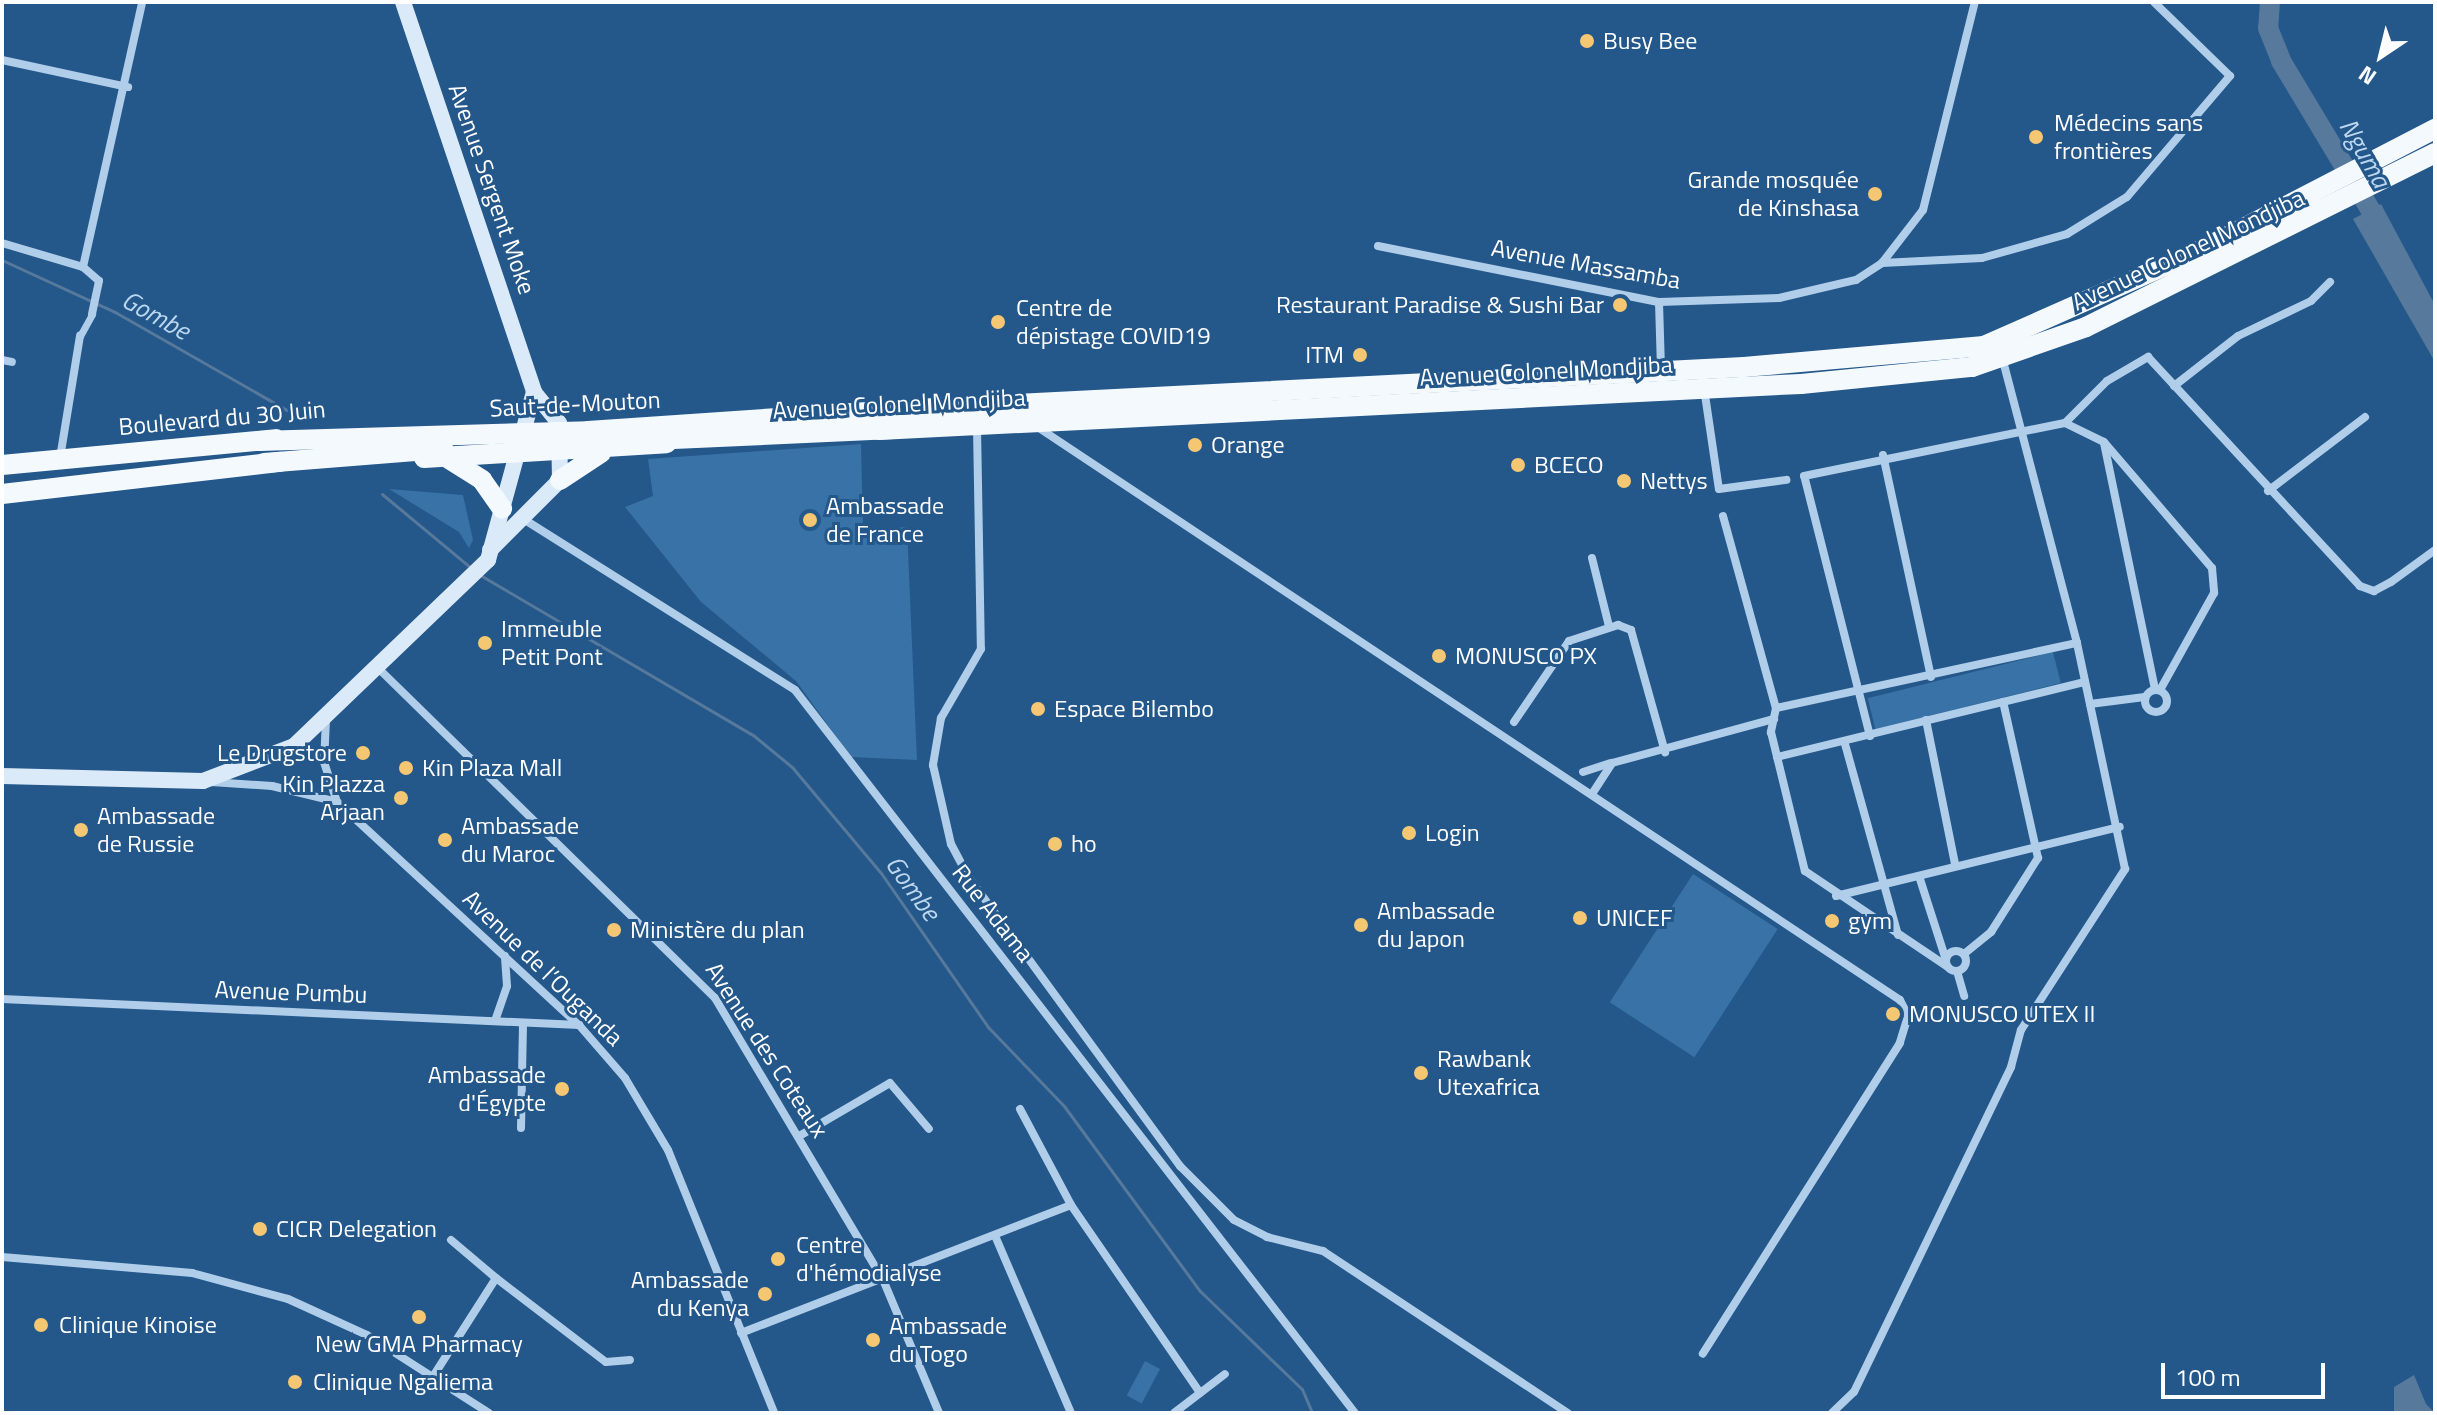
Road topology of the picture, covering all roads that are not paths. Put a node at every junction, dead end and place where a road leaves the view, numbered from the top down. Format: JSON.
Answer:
{"nodes":[{"id":1,"x":142,"y":2,"type":"edge"},
{"id":2,"x":403,"y":2,"type":"edge"},
{"id":3,"x":1975,"y":2,"type":"edge"},
{"id":4,"x":2154,"y":2,"type":"edge"},
{"id":5,"x":2,"y":60,"type":"edge"},
{"id":6,"x":128,"y":87,"type":"junction"},
{"id":7,"x":2435,"y":129,"type":"edge"},
{"id":8,"x":2435,"y":153,"type":"edge"},
{"id":9,"x":2,"y":243,"type":"edge"},
{"id":10,"x":1378,"y":246,"type":"dead end"},
{"id":11,"x":1882,"y":263,"type":"junction"},
{"id":12,"x":83,"y":267,"type":"junction"},
{"id":13,"x":2330,"y":282,"type":"dead end"},
{"id":14,"x":1659,"y":302,"type":"junction"},
{"id":15,"x":92,"y":314,"type":"joint"},
{"id":16,"x":80,"y":336,"type":"joint"},
{"id":17,"x":2,"y":360,"type":"edge"},
{"id":18,"x":2003,"y":360,"type":"junction"},
{"id":19,"x":12,"y":362,"type":"dead end"},
{"id":20,"x":1661,"y":372,"type":"junction"},
{"id":21,"x":1703,"y":379,"type":"junction"},
{"id":22,"x":2174,"y":386,"type":"junction"},
{"id":23,"x":1537,"y":387,"type":"junction"},
{"id":24,"x":534,"y":392,"type":"junction"},
{"id":25,"x":1032,"y":413,"type":"junction"},
{"id":26,"x":2365,"y":417,"type":"dead end"},
{"id":27,"x":893,"y":420,"type":"junction"},
{"id":28,"x":559,"y":423,"type":"junction"},
{"id":29,"x":588,"y":423,"type":"junction"},
{"id":30,"x":2065,"y":423,"type":"junction"},
{"id":31,"x":523,"y":424,"type":"junction"},
{"id":32,"x":489,"y":425,"type":"junction"},
{"id":33,"x":977,"y":426,"type":"junction"},
{"id":34,"x":2021,"y":433,"type":"junction"},
{"id":35,"x":259,"y":441,"type":"junction"},
{"id":36,"x":2104,"y":442,"type":"junction"},
{"id":37,"x":612,"y":447,"type":"junction"},
{"id":38,"x":590,"y":450,"type":"junction"},
{"id":39,"x":558,"y":455,"type":"junction"},
{"id":40,"x":1883,"y":455,"type":"junction"},
{"id":41,"x":490,"y":456,"type":"junction"},
{"id":42,"x":519,"y":456,"type":"junction"},
{"id":43,"x":445,"y":458,"type":"junction"},
{"id":44,"x":60,"y":459,"type":"junction"},
{"id":45,"x":264,"y":463,"type":"junction"},
{"id":46,"x":2,"y":465,"type":"edge"},
{"id":47,"x":560,"y":480,"type":"junction"},
{"id":48,"x":1786,"y":480,"type":"dead end"},
{"id":49,"x":2268,"y":491,"type":"junction"},
{"id":50,"x":2,"y":494,"type":"edge"},
{"id":51,"x":502,"y":509,"type":"junction"},
{"id":52,"x":1723,"y":516,"type":"dead end"},
{"id":53,"x":525,"y":520,"type":"junction"},
{"id":54,"x":2435,"y":550,"type":"edge"},
{"id":55,"x":489,"y":555,"type":"junction"},
{"id":56,"x":1592,"y":558,"type":"dead end"},
{"id":57,"x":1609,"y":626,"type":"junction"},
{"id":58,"x":2077,"y":643,"type":"junction"},
{"id":59,"x":378,"y":668,"type":"junction"},
{"id":60,"x":1931,"y":677,"type":"junction"},
{"id":61,"x":2085,"y":682,"type":"junction"},
{"id":62,"x":2158,"y":690,"type":"junction"},
{"id":63,"x":1859,"y":693,"type":"junction"},
{"id":64,"x":2145,"y":697,"type":"junction"},
{"id":65,"x":2003,"y":702,"type":"junction"},
{"id":66,"x":2090,"y":704,"type":"junction"},
{"id":67,"x":1776,"y":708,"type":"junction"},
{"id":68,"x":1774,"y":719,"type":"junction"},
{"id":69,"x":326,"y":720,"type":"junction"},
{"id":70,"x":1926,"y":720,"type":"junction"},
{"id":71,"x":1514,"y":722,"type":"dead end"},
{"id":72,"x":1870,"y":736,"type":"junction"},
{"id":73,"x":1845,"y":744,"type":"junction"},
{"id":74,"x":1665,"y":752,"type":"junction"},
{"id":75,"x":1777,"y":757,"type":"junction"},
{"id":76,"x":1612,"y":763,"type":"junction"},
{"id":77,"x":1583,"y":772,"type":"dead end"},
{"id":78,"x":2,"y":776,"type":"edge"},
{"id":79,"x":203,"y":781,"type":"junction"},
{"id":80,"x":1592,"y":794,"type":"junction"},
{"id":81,"x":337,"y":802,"type":"junction"},
{"id":82,"x":2120,"y":827,"type":"junction"},
{"id":83,"x":2035,"y":846,"type":"junction"},
{"id":84,"x":1955,"y":864,"type":"junction"},
{"id":85,"x":1919,"y":876,"type":"junction"},
{"id":86,"x":1884,"y":883,"type":"junction"},
{"id":87,"x":1836,"y":896,"type":"junction"},
{"id":88,"x":1898,"y":935,"type":"junction"},
{"id":89,"x":505,"y":954,"type":"junction"},
{"id":90,"x":1964,"y":954,"type":"junction"},
{"id":91,"x":1947,"y":964,"type":"junction"},
{"id":92,"x":1957,"y":971,"type":"junction"},
{"id":93,"x":1964,"y":996,"type":"dead end"},
{"id":94,"x":2,"y":999,"type":"edge"},
{"id":95,"x":495,"y":1021,"type":"junction"},
{"id":96,"x":523,"y":1023,"type":"junction"},
{"id":97,"x":579,"y":1025,"type":"junction"},
{"id":98,"x":1020,"y":1109,"type":"dead end"},
{"id":99,"x":521,"y":1128,"type":"dead end"},
{"id":100,"x":929,"y":1129,"type":"dead end"},
{"id":101,"x":801,"y":1135,"type":"junction"},
{"id":102,"x":1071,"y":1205,"type":"junction"},
{"id":103,"x":996,"y":1238,"type":"junction"},
{"id":104,"x":451,"y":1240,"type":"dead end"},
{"id":105,"x":2,"y":1257,"type":"edge"},
{"id":106,"x":496,"y":1278,"type":"junction"},
{"id":107,"x":884,"y":1282,"type":"junction"},
{"id":108,"x":741,"y":1333,"type":"junction"},
{"id":109,"x":1703,"y":1354,"type":"dead end"},
{"id":110,"x":630,"y":1360,"type":"dead end"},
{"id":111,"x":1225,"y":1374,"type":"dead end"},
{"id":112,"x":434,"y":1375,"type":"junction"},
{"id":113,"x":1200,"y":1393,"type":"junction"},
{"id":114,"x":489,"y":1413,"type":"edge"},
{"id":115,"x":774,"y":1413,"type":"edge"},
{"id":116,"x":939,"y":1413,"type":"edge"},
{"id":117,"x":1071,"y":1413,"type":"edge"},
{"id":118,"x":1174,"y":1413,"type":"edge"},
{"id":119,"x":1355,"y":1413,"type":"edge"},
{"id":120,"x":1568,"y":1413,"type":"edge"},
{"id":121,"x":1832,"y":1413,"type":"edge"}],
"edges":[{"from":1,"to":6,"type":"street"},
{"from":2,"to":24,"type":"main road","name":"Avenue Sergent Moke"},
{"from":3,"to":11,"type":"street","name":"Avenue Massamba"},
{"from":4,"to":11,"type":"street"},
{"from":5,"to":6,"type":"street"},
{"from":6,"to":12,"type":"street"},
{"from":7,"to":21,"type":"main road","name":"Avenue Colonel Mondjiba"},
{"from":8,"to":18,"type":"main road","name":"Avenue Colonel Mondjiba"},
{"from":9,"to":12,"type":"street"},
{"from":10,"to":14,"type":"street","name":"Avenue Massamba"},
{"from":11,"to":14,"type":"street","name":"Avenue Massamba"},
{"from":12,"to":15,"type":"street"},
{"from":13,"to":22,"type":"street"},
{"from":14,"to":20,"type":"street"},
{"from":15,"to":16,"type":"street"},
{"from":16,"to":44,"type":"street"},
{"from":17,"to":19,"type":"street"},
{"from":18,"to":21,"type":"main road","name":"Avenue Colonel Mondjiba"},
{"from":18,"to":34,"type":"street"},
{"from":20,"to":21,"type":"main road","name":"Avenue Colonel Mondjiba"},
{"from":20,"to":23,"type":"main road","name":"Avenue Colonel Mondjiba"},
{"from":21,"to":23,"type":"main road","name":"Avenue Colonel Mondjiba"},
{"from":21,"to":48,"type":"street"},
{"from":22,"to":30,"type":"street"},
{"from":22,"to":49,"type":"street"},
{"from":23,"to":25,"type":"main road","name":"Avenue Colonel Mondjiba"},
{"from":24,"to":28,"type":"main road"},
{"from":24,"to":31,"type":"main road"},
{"from":25,"to":27,"type":"main road","name":"Avenue Colonel Mondjiba"},
{"from":25,"to":33,"type":"main road","name":"Avenue Colonel Mondjiba"},
{"from":25,"to":80,"type":"street"},
{"from":26,"to":49,"type":"street"},
{"from":27,"to":29,"type":"main road","name":"Avenue Colonel Mondjiba"},
{"from":27,"to":33,"type":"main road","name":"Avenue Colonel Mondjiba"},
{"from":27,"to":35,"type":"main road","name":"Saut-de-Mouton","bridge":true},
{"from":27,"to":37,"type":"main road","name":"Avenue Colonel Mondjiba"},
{"from":27,"to":45,"type":"main road","name":"Saut-de-Mouton","bridge":true},
{"from":28,"to":29,"type":"main road","name":"Avenue Colonel Mondjiba"},
{"from":28,"to":31,"type":"main road","name":"Boulevard du 30 Juin"},
{"from":28,"to":39,"type":"main road"},
{"from":29,"to":38,"type":"main road"},
{"from":30,"to":34,"type":"street"},
{"from":30,"to":36,"type":"street"},
{"from":31,"to":32,"type":"main road","name":"Boulevard du 30 Juin"},
{"from":31,"to":42,"type":"main road"},
{"from":32,"to":35,"type":"main road","name":"Boulevard du 30 Juin"},
{"from":32,"to":41,"type":"main road"},
{"from":33,"to":120,"type":"street"},
{"from":34,"to":40,"type":"street"},
{"from":34,"to":58,"type":"street"},
{"from":35,"to":44,"type":"main road","name":"Boulevard du 30 Juin"},
{"from":36,"to":62,"type":"street"},
{"from":36,"to":62,"type":"street"},
{"from":37,"to":38,"type":"main road","name":"Avenue Colonel Mondjiba"},
{"from":37,"to":47,"type":"main road"},
{"from":38,"to":39,"type":"main road","name":"Avenue Colonel Mondjiba"},
{"from":39,"to":42,"type":"main road","name":"Avenue Colonel Mondjiba"},
{"from":39,"to":47,"type":"main road"},
{"from":40,"to":60,"type":"street"},
{"from":40,"to":63,"type":"street"},
{"from":41,"to":42,"type":"main road","name":"Boulevard du 30 Juin"},
{"from":41,"to":43,"type":"main road","name":"Boulevard du 30 Juin"},
{"from":42,"to":51,"type":"main road"},
{"from":43,"to":45,"type":"main road","name":"Boulevard du 30 Juin"},
{"from":43,"to":51,"type":"main road"},
{"from":44,"to":46,"type":"main road","name":"Boulevard du 30 Juin"},
{"from":45,"to":50,"type":"main road","name":"Boulevard du 30 Juin"},
{"from":47,"to":53,"type":"main road"},
{"from":49,"to":54,"type":"street"},
{"from":51,"to":55,"type":"main road"},
{"from":52,"to":67,"type":"street"},
{"from":53,"to":55,"type":"main road"},
{"from":53,"to":119,"type":"street","name":"Rue Adama"},
{"from":55,"to":59,"type":"main road"},
{"from":56,"to":57,"type":"street"},
{"from":57,"to":71,"type":"street"},
{"from":57,"to":74,"type":"street"},
{"from":58,"to":60,"type":"street"},
{"from":58,"to":61,"type":"street"},
{"from":59,"to":69,"type":"main road"},
{"from":59,"to":101,"type":"street","name":"Avenue des Coteaux"},
{"from":60,"to":63,"type":"street"},
{"from":61,"to":65,"type":"street"},
{"from":61,"to":66,"type":"street"},
{"from":62,"to":64,"type":"street"},
{"from":62,"to":64,"type":"street"},
{"from":63,"to":67,"type":"street"},
{"from":63,"to":72,"type":"street"},
{"from":64,"to":66,"type":"street"},
{"from":65,"to":70,"type":"street"},
{"from":65,"to":83,"type":"street"},
{"from":66,"to":82,"type":"street"},
{"from":67,"to":68,"type":"street"},
{"from":68,"to":74,"type":"street"},
{"from":68,"to":75,"type":"street"},
{"from":69,"to":79,"type":"main road"},
{"from":69,"to":81,"type":"street","name":"Avenue de l’Ouganda"},
{"from":70,"to":72,"type":"street"},
{"from":70,"to":84,"type":"street"},
{"from":72,"to":73,"type":"street"},
{"from":73,"to":75,"type":"street"},
{"from":73,"to":86,"type":"street"},
{"from":74,"to":76,"type":"street"},
{"from":75,"to":87,"type":"street"},
{"from":76,"to":77,"type":"street"},
{"from":76,"to":80,"type":"street"},
{"from":78,"to":79,"type":"main road"},
{"from":79,"to":81,"type":"street","name":"Avenue de l’Ouganda"},
{"from":80,"to":109,"type":"street"},
{"from":81,"to":89,"type":"street","name":"Avenue de l’Ouganda"},
{"from":82,"to":83,"type":"street"},
{"from":82,"to":121,"type":"street"},
{"from":83,"to":84,"type":"street"},
{"from":83,"to":90,"type":"street"},
{"from":84,"to":85,"type":"street"},
{"from":85,"to":86,"type":"street"},
{"from":85,"to":91,"type":"street"},
{"from":86,"to":87,"type":"street"},
{"from":86,"to":88,"type":"street"},
{"from":87,"to":88,"type":"street"},
{"from":88,"to":91,"type":"street"},
{"from":89,"to":95,"type":"street"},
{"from":89,"to":97,"type":"street","name":"Avenue de l’Ouganda"},
{"from":90,"to":91,"type":"street"},
{"from":90,"to":92,"type":"street"},
{"from":91,"to":92,"type":"street"},
{"from":92,"to":93,"type":"street"},
{"from":94,"to":95,"type":"street","name":"Avenue Pumbu"},
{"from":95,"to":96,"type":"street","name":"Avenue Pumbu"},
{"from":96,"to":97,"type":"street","name":"Avenue Pumbu"},
{"from":96,"to":99,"type":"street"},
{"from":97,"to":108,"type":"street","name":"Avenue de l’Ouganda"},
{"from":98,"to":102,"type":"street"},
{"from":100,"to":101,"type":"street"},
{"from":101,"to":107,"type":"street","name":"Avenue des Coteaux"},
{"from":102,"to":103,"type":"street"},
{"from":102,"to":113,"type":"street"},
{"from":103,"to":107,"type":"street"},
{"from":103,"to":117,"type":"street"},
{"from":104,"to":106,"type":"street"},
{"from":105,"to":112,"type":"street"},
{"from":106,"to":110,"type":"street"},
{"from":106,"to":112,"type":"street"},
{"from":107,"to":108,"type":"street"},
{"from":107,"to":116,"type":"street","name":"Avenue des Coteaux"},
{"from":108,"to":115,"type":"street","name":"Avenue de l’Ouganda"},
{"from":111,"to":113,"type":"street"},
{"from":112,"to":114,"type":"street"},
{"from":113,"to":118,"type":"street"}]}
